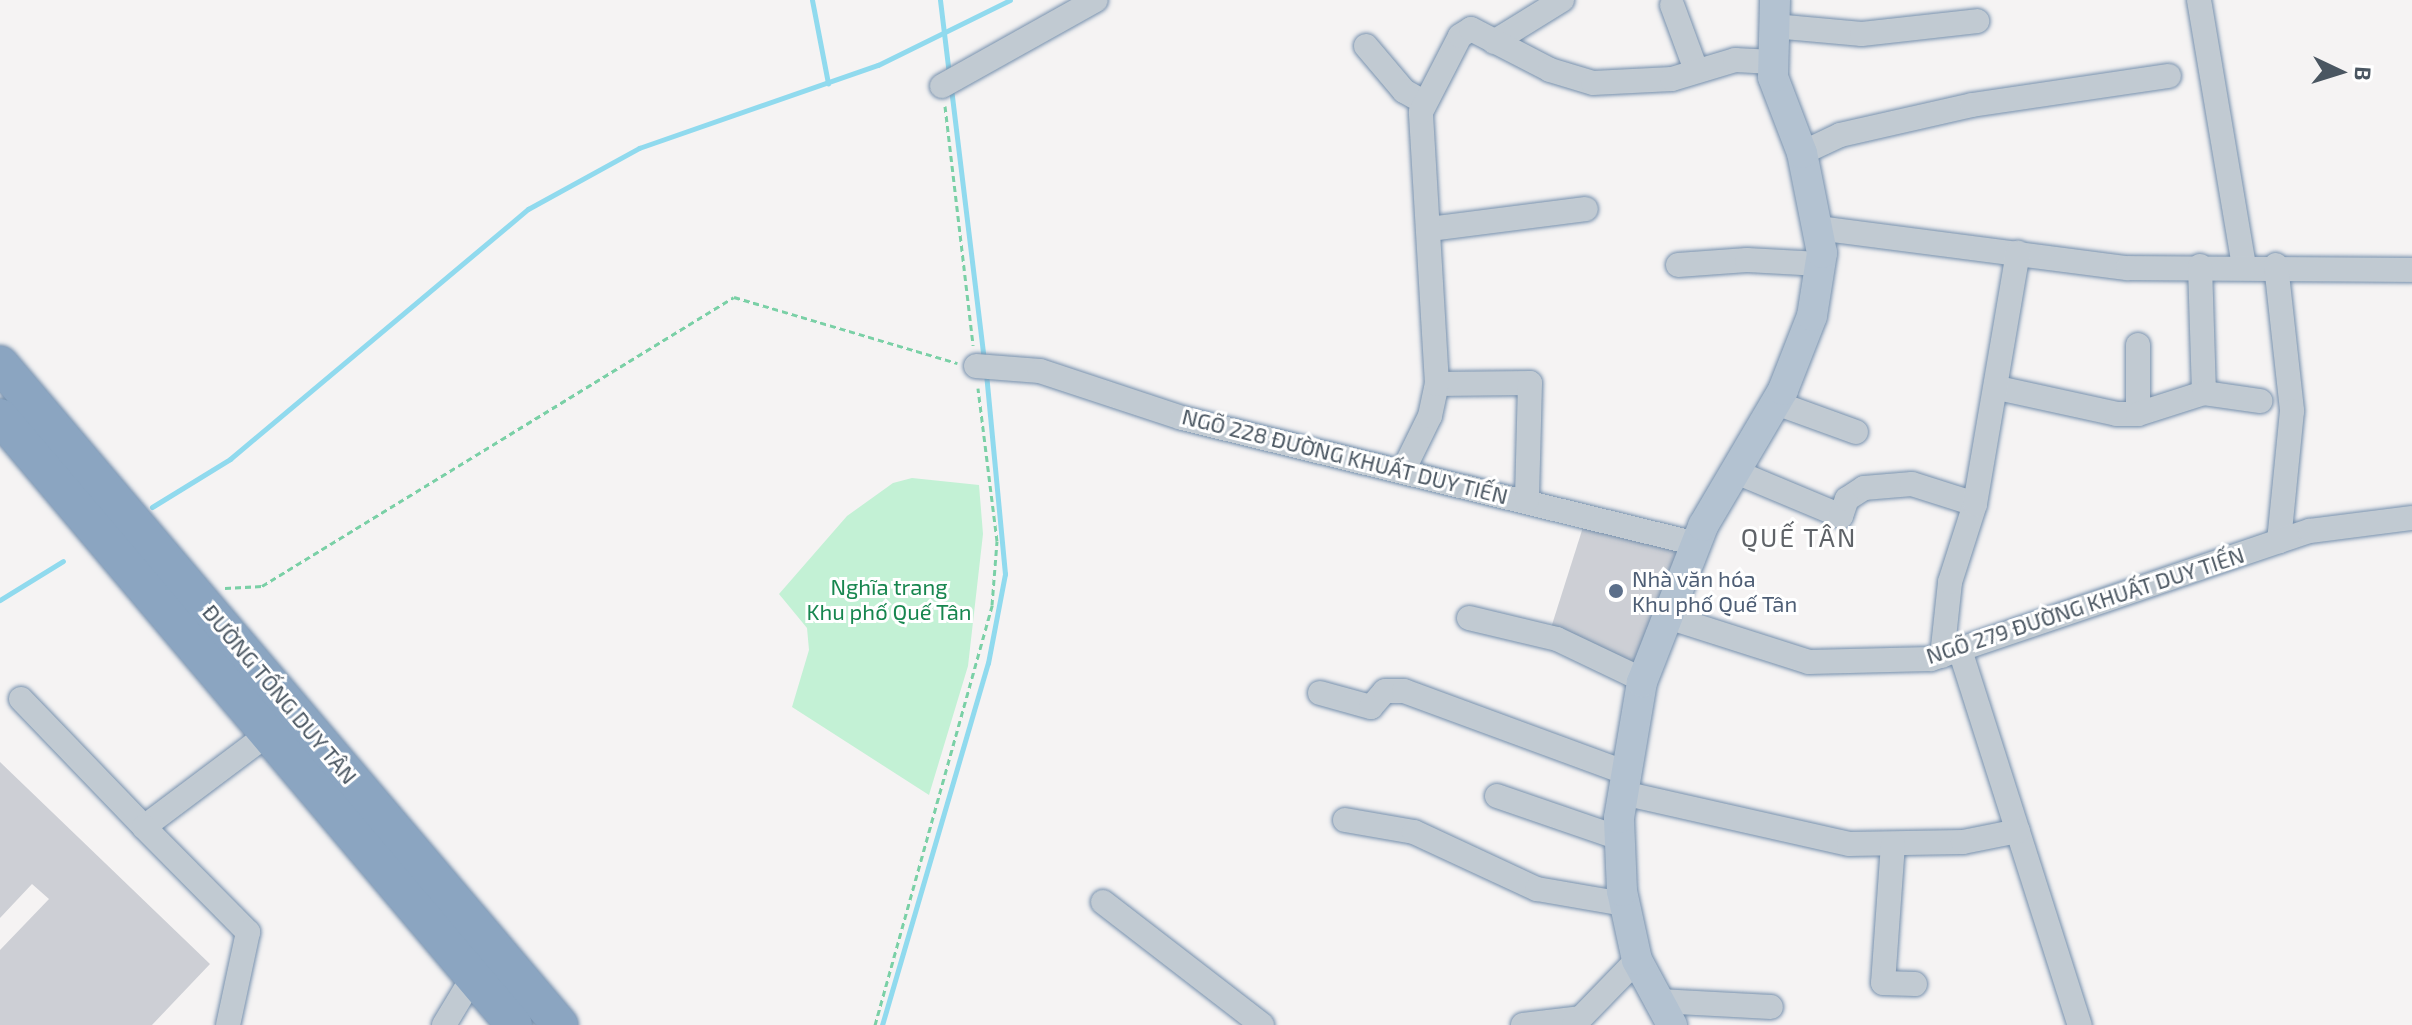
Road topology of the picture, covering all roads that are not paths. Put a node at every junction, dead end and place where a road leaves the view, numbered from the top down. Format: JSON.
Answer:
{"nodes":[{"id":1,"x":1096,"y":0,"type":"edge"},
{"id":2,"x":1562,"y":0,"type":"edge"},
{"id":3,"x":2199,"y":0,"type":"edge"},
{"id":4,"x":1672,"y":5,"type":"dead end"},
{"id":5,"x":1775,"y":13,"type":"edge"},
{"id":6,"x":1977,"y":21,"type":"dead end"},
{"id":7,"x":1494,"y":42,"type":"junction"},
{"id":8,"x":1366,"y":46,"type":"dead end"},
{"id":9,"x":1773,"y":62,"type":"junction"},
{"id":10,"x":1696,"y":70,"type":"junction"},
{"id":11,"x":2169,"y":76,"type":"dead end"},
{"id":12,"x":950,"y":83,"type":"road end"},
{"id":13,"x":1424,"y":102,"type":"junction"},
{"id":14,"x":1802,"y":153,"type":"junction"},
{"id":15,"x":1586,"y":209,"type":"dead end"},
{"id":16,"x":1818,"y":228,"type":"junction"},
{"id":17,"x":1430,"y":229,"type":"junction"},
{"id":18,"x":2018,"y":253,"type":"junction"},
{"id":19,"x":1820,"y":264,"type":"junction"},
{"id":20,"x":1678,"y":265,"type":"dead end"},
{"id":21,"x":2244,"y":265,"type":"junction"},
{"id":22,"x":2276,"y":265,"type":"junction"},
{"id":23,"x":2200,"y":266,"type":"junction"},
{"id":24,"x":2412,"y":270,"type":"edge"},
{"id":25,"x":2138,"y":345,"type":"dead end"},
{"id":26,"x":984,"y":366,"type":"road end"},
{"id":27,"x":8,"y":374,"type":"edge"},
{"id":28,"x":1437,"y":384,"type":"junction"},
{"id":29,"x":1998,"y":388,"type":"junction"},
{"id":30,"x":2204,"y":393,"type":"junction"},
{"id":31,"x":2260,"y":401,"type":"dead end"},
{"id":32,"x":1776,"y":403,"type":"junction"},
{"id":33,"x":2138,"y":414,"type":"junction"},
{"id":34,"x":0,"y":417,"type":"edge"},
{"id":35,"x":1856,"y":432,"type":"dead end"},
{"id":36,"x":1404,"y":469,"type":"junction"},
{"id":37,"x":1736,"y":472,"type":"junction"},
{"id":38,"x":1527,"y":500,"type":"junction"},
{"id":39,"x":1975,"y":504,"type":"junction"},
{"id":40,"x":2412,"y":518,"type":"edge"},
{"id":41,"x":2279,"y":541,"type":"junction"},
{"id":42,"x":1697,"y":544,"type":"junction"},
{"id":43,"x":1668,"y":617,"type":"junction"},
{"id":44,"x":1469,"y":618,"type":"dead end"},
{"id":45,"x":1951,"y":653,"type":"junction"},
{"id":46,"x":1643,"y":680,"type":"junction"},
{"id":47,"x":1320,"y":693,"type":"dead end"},
{"id":48,"x":21,"y":699,"type":"dead end"},
{"id":49,"x":268,"y":734,"type":"junction"},
{"id":50,"x":1625,"y":783,"type":"junction"},
{"id":51,"x":1497,"y":796,"type":"dead end"},
{"id":52,"x":1345,"y":820,"type":"dead end"},
{"id":53,"x":144,"y":827,"type":"junction"},
{"id":54,"x":2018,"y":831,"type":"junction"},
{"id":55,"x":1619,"y":838,"type":"junction"},
{"id":56,"x":1893,"y":844,"type":"junction"},
{"id":57,"x":1103,"y":902,"type":"dead end"},
{"id":58,"x":1624,"y":904,"type":"junction"},
{"id":59,"x":1637,"y":960,"type":"junction"},
{"id":60,"x":473,"y":977,"type":"junction"},
{"id":61,"x":1915,"y":984,"type":"dead end"},
{"id":62,"x":1771,"y":1007,"type":"dead end"},
{"id":63,"x":1666,"y":1013,"type":"edge"},
{"id":64,"x":1577,"y":1022,"type":"edge"},
{"id":65,"x":228,"y":1025,"type":"edge"},
{"id":66,"x":444,"y":1025,"type":"edge"},
{"id":67,"x":514,"y":1025,"type":"edge"},
{"id":68,"x":560,"y":1025,"type":"edge"},
{"id":69,"x":1262,"y":1025,"type":"edge"},
{"id":70,"x":1523,"y":1025,"type":"edge"},
{"id":71,"x":2080,"y":1025,"type":"edge"}],
"edges":[{"from":1,"to":12,"type":"street"},
{"from":2,"to":7,"type":"street"},
{"from":3,"to":21,"type":"street"},
{"from":4,"to":10,"type":"street"},
{"from":5,"to":6,"type":"street"},
{"from":5,"to":9,"type":"main road"},
{"from":7,"to":10,"type":"street"},
{"from":7,"to":13,"type":"street"},
{"from":8,"to":13,"type":"street"},
{"from":9,"to":10,"type":"street"},
{"from":9,"to":14,"type":"main road"},
{"from":11,"to":14,"type":"street"},
{"from":13,"to":17,"type":"street"},
{"from":14,"to":16,"type":"main road"},
{"from":15,"to":17,"type":"street"},
{"from":16,"to":18,"type":"street"},
{"from":16,"to":19,"type":"main road"},
{"from":17,"to":28,"type":"street"},
{"from":18,"to":23,"type":"street"},
{"from":18,"to":29,"type":"street"},
{"from":19,"to":20,"type":"street"},
{"from":19,"to":32,"type":"main road"},
{"from":21,"to":22,"type":"street"},
{"from":21,"to":23,"type":"street"},
{"from":22,"to":24,"type":"street"},
{"from":22,"to":41,"type":"street"},
{"from":23,"to":30,"type":"street"},
{"from":25,"to":33,"type":"street"},
{"from":26,"to":36,"type":"street","name":"NGÕ 228 ĐƯỜNG KHUẤT DUY TIẾN"},
{"from":27,"to":68,"type":"highway","name":"ĐƯỜNG TỐNG DUY TÂN"},
{"from":28,"to":36,"type":"street"},
{"from":28,"to":38,"type":"street"},
{"from":29,"to":33,"type":"street"},
{"from":29,"to":39,"type":"street"},
{"from":30,"to":31,"type":"street"},
{"from":30,"to":33,"type":"street"},
{"from":32,"to":35,"type":"street"},
{"from":32,"to":37,"type":"main road"},
{"from":34,"to":49,"type":"highway","name":"ĐƯỜNG TỐNG DUY TÂN"},
{"from":36,"to":38,"type":"street","name":"NGÕ 228 ĐƯỜNG KHUẤT DUY TIẾN"},
{"from":37,"to":39,"type":"street"},
{"from":37,"to":42,"type":"main road"},
{"from":38,"to":42,"type":"street","name":"NGÕ 228 ĐƯỜNG KHUẤT DUY TIẾN"},
{"from":39,"to":45,"type":"street"},
{"from":40,"to":41,"type":"street","name":"NGÕ 279 ĐƯỜNG KHUẤT DUY TIẾN"},
{"from":41,"to":45,"type":"street","name":"NGÕ 279 ĐƯỜNG KHUẤT DUY TIẾN"},
{"from":42,"to":43,"type":"main road"},
{"from":43,"to":45,"type":"street","name":"NGÕ 279 ĐƯỜNG KHUẤT DUY TIẾN"},
{"from":43,"to":46,"type":"main road"},
{"from":44,"to":46,"type":"street"},
{"from":45,"to":54,"type":"street"},
{"from":46,"to":50,"type":"main road"},
{"from":47,"to":50,"type":"street"},
{"from":48,"to":53,"type":"street"},
{"from":49,"to":53,"type":"street"},
{"from":49,"to":60,"type":"highway","name":"ĐƯỜNG TỐNG DUY TÂN"},
{"from":50,"to":55,"type":"main road"},
{"from":50,"to":56,"type":"street"},
{"from":51,"to":55,"type":"street"},
{"from":52,"to":58,"type":"street"},
{"from":53,"to":65,"type":"street"},
{"from":54,"to":56,"type":"street"},
{"from":54,"to":71,"type":"street"},
{"from":55,"to":58,"type":"main road"},
{"from":56,"to":61,"type":"street"},
{"from":57,"to":69,"type":"street"},
{"from":58,"to":59,"type":"main road"},
{"from":59,"to":63,"type":"main road"},
{"from":59,"to":64,"type":"street"},
{"from":60,"to":66,"type":"street"},
{"from":60,"to":67,"type":"highway","name":"ĐƯỜNG TỐNG DUY TÂN"},
{"from":62,"to":63,"type":"street"},
{"from":64,"to":70,"type":"street"}]}
